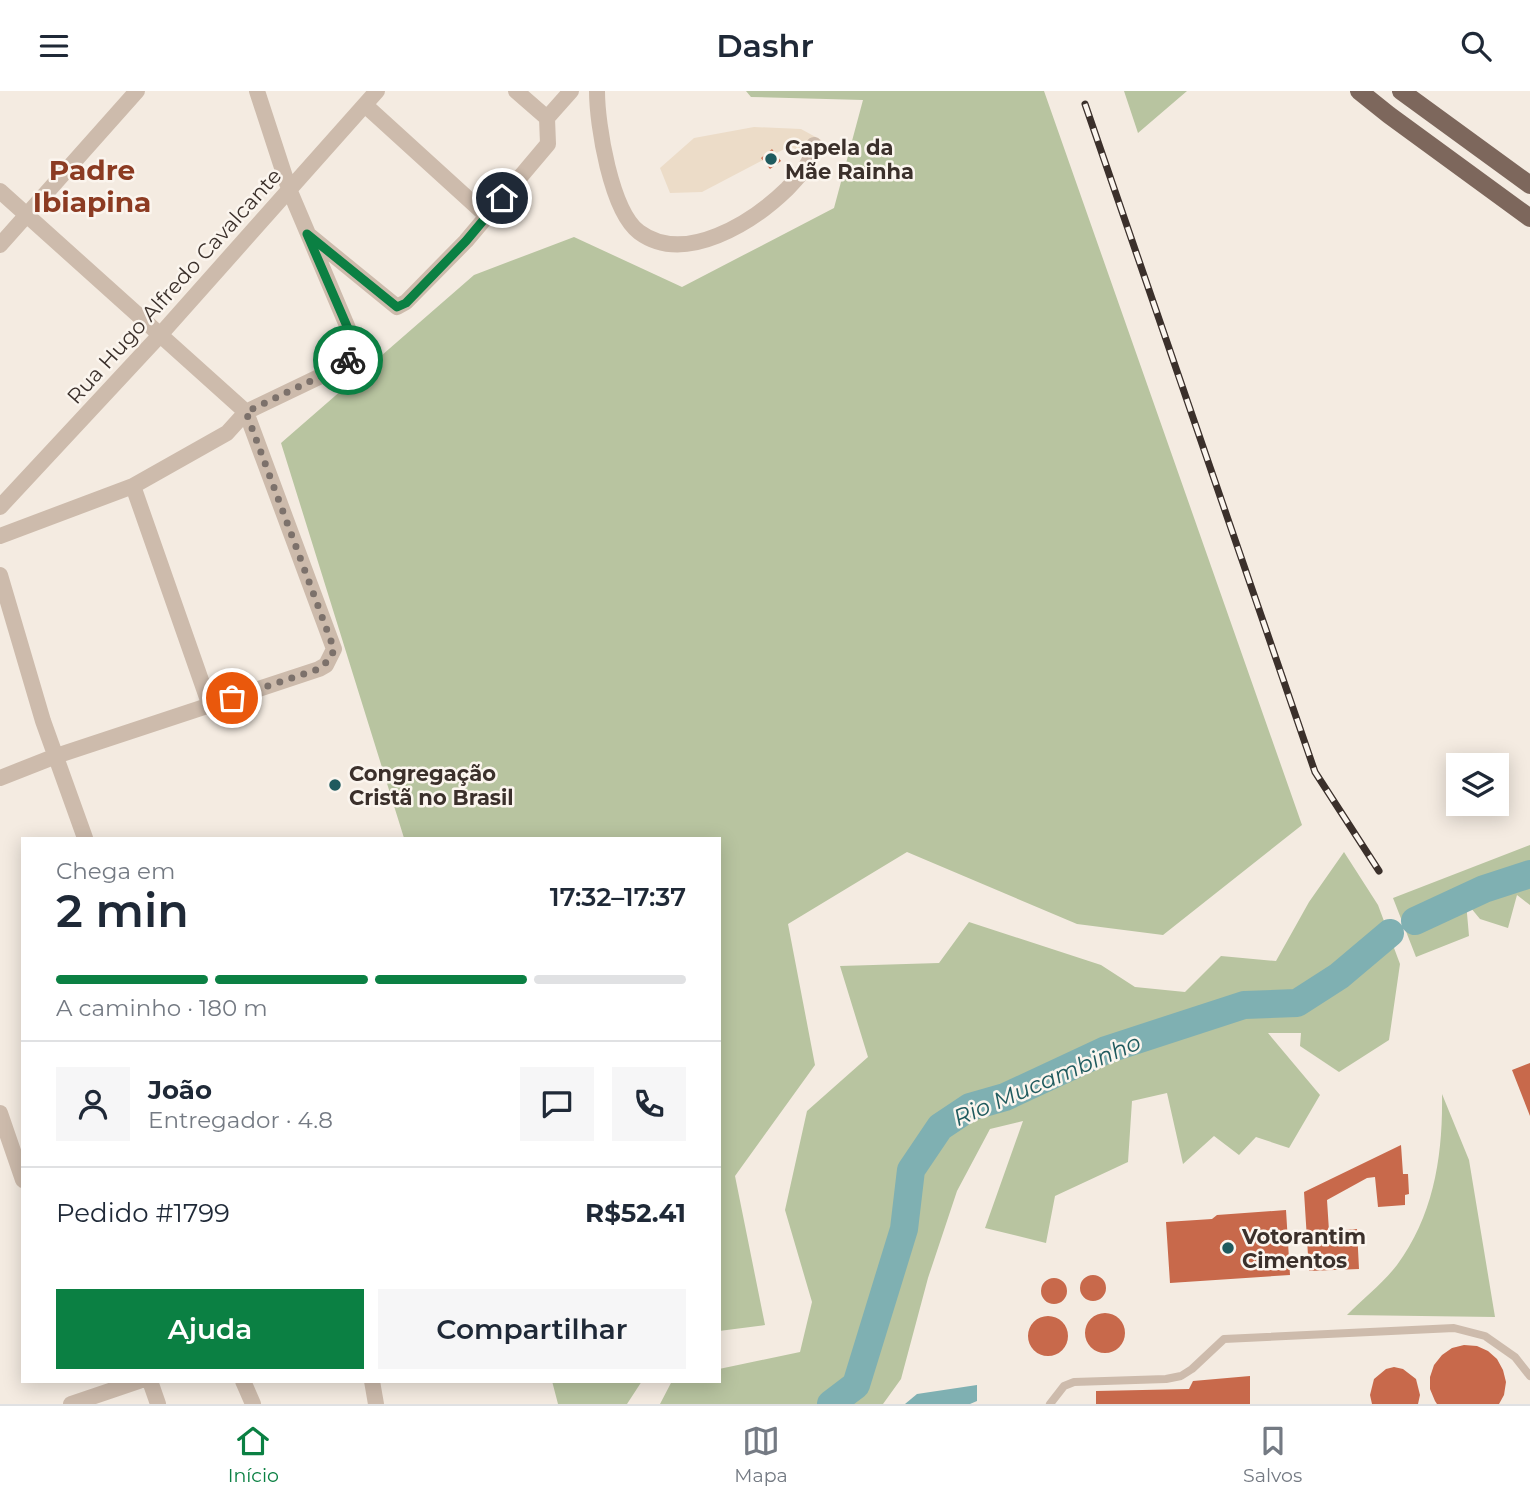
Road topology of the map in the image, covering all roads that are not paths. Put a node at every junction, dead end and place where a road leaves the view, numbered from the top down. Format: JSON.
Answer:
{"nodes":[{"id":1,"x":136,"y":91,"type":"edge"},
{"id":2,"x":257,"y":91,"type":"edge"},
{"id":3,"x":377,"y":91,"type":"edge"},
{"id":4,"x":516,"y":91,"type":"edge"},
{"id":5,"x":571,"y":91,"type":"edge"},
{"id":6,"x":597,"y":91,"type":"edge"},
{"id":7,"x":1359,"y":91,"type":"edge"},
{"id":8,"x":1401,"y":91,"type":"edge"},
{"id":9,"x":365,"y":105,"type":"junction"},
{"id":10,"x":547,"y":118,"type":"junction"},
{"id":11,"x":814,"y":145,"type":"dead end"},
{"id":12,"x":1530,"y":185,"type":"edge"},
{"id":13,"x":289,"y":189,"type":"junction"},
{"id":14,"x":0,"y":191,"type":"edge"},
{"id":15,"x":26,"y":215,"type":"junction"},
{"id":16,"x":487,"y":216,"type":"junction"},
{"id":17,"x":1530,"y":218,"type":"edge"},
{"id":18,"x":307,"y":234,"type":"junction"},
{"id":19,"x":0,"y":245,"type":"edge"},
{"id":20,"x":160,"y":335,"type":"junction"},
{"id":21,"x":246,"y":412,"type":"junction"},
{"id":22,"x":133,"y":486,"type":"junction"},
{"id":23,"x":0,"y":507,"type":"edge"},
{"id":24,"x":0,"y":536,"type":"edge"},
{"id":25,"x":0,"y":575,"type":"edge"},
{"id":26,"x":210,"y":706,"type":"junction"},
{"id":27,"x":56,"y":756,"type":"junction"},
{"id":28,"x":0,"y":778,"type":"edge"},
{"id":29,"x":85,"y":837,"type":"edge"},
{"id":30,"x":0,"y":1113,"type":"edge"},
{"id":31,"x":21,"y":1174,"type":"edge"},
{"id":32,"x":1530,"y":1376,"type":"edge"},
{"id":33,"x":126,"y":1383,"type":"edge"},
{"id":34,"x":151,"y":1383,"type":"edge"},
{"id":35,"x":244,"y":1383,"type":"edge"},
{"id":36,"x":372,"y":1383,"type":"edge"},
{"id":37,"x":93,"y":1388,"type":"edge"},
{"id":38,"x":71,"y":1404,"type":"edge"},
{"id":39,"x":158,"y":1404,"type":"edge"},
{"id":40,"x":253,"y":1404,"type":"edge"},
{"id":41,"x":376,"y":1404,"type":"edge"},
{"id":42,"x":1050,"y":1404,"type":"edge"}],
"edges":[{"from":1,"to":15,"type":"street"},
{"from":2,"to":13,"type":"street"},
{"from":3,"to":9,"type":"street","name":"Rua Hugo Alfredo Cavalcante"},
{"from":4,"to":10,"type":"street"},
{"from":5,"to":10,"type":"street"},
{"from":6,"to":11,"type":"street"},
{"from":7,"to":17,"type":"main road"},
{"from":8,"to":12,"type":"main road"},
{"from":9,"to":13,"type":"street","name":"Rua Hugo Alfredo Cavalcante"},
{"from":9,"to":16,"type":"street"},
{"from":10,"to":16,"type":"street"},
{"from":13,"to":18,"type":"street"},
{"from":13,"to":20,"type":"street","name":"Rua Hugo Alfredo Cavalcante"},
{"from":14,"to":15,"type":"street"},
{"from":15,"to":19,"type":"street"},
{"from":15,"to":20,"type":"street"},
{"from":16,"to":18,"type":"street"},
{"from":18,"to":21,"type":"street"},
{"from":20,"to":21,"type":"street"},
{"from":20,"to":23,"type":"street","name":"Rua Hugo Alfredo Cavalcante"},
{"from":21,"to":22,"type":"street"},
{"from":21,"to":26,"type":"street"},
{"from":22,"to":24,"type":"street"},
{"from":22,"to":26,"type":"street"},
{"from":25,"to":27,"type":"street"},
{"from":26,"to":27,"type":"street"},
{"from":27,"to":28,"type":"street"},
{"from":27,"to":29,"type":"street"},
{"from":30,"to":31,"type":"street"},
{"from":32,"to":42,"type":"lane"},
{"from":33,"to":37,"type":"street"},
{"from":34,"to":39,"type":"street"},
{"from":35,"to":40,"type":"street"},
{"from":36,"to":41,"type":"street"},
{"from":37,"to":38,"type":"street"}]}
